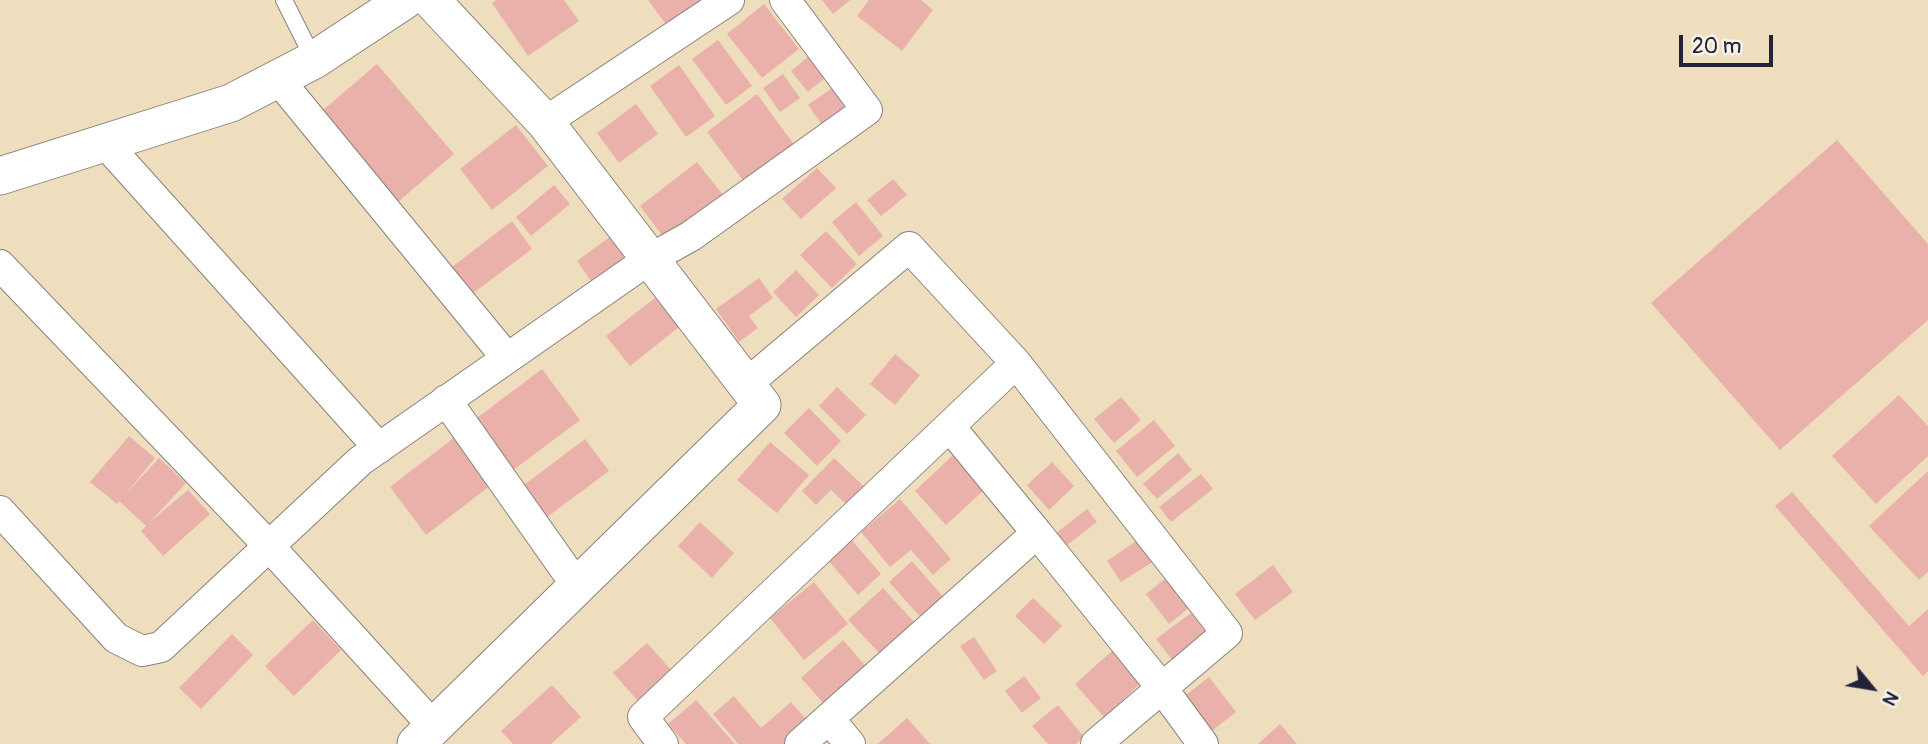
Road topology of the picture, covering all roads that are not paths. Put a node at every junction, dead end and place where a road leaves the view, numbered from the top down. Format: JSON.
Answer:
{"nodes":[{"id":1,"x":284,"y":0,"type":"edge"},
{"id":2,"x":405,"y":0,"type":"edge"},
{"id":3,"x":431,"y":0,"type":"edge"},
{"id":4,"x":729,"y":0,"type":"edge"},
{"id":5,"x":785,"y":0,"type":"edge"},
{"id":6,"x":314,"y":60,"type":"junction"},
{"id":7,"x":278,"y":79,"type":"junction"},
{"id":8,"x":545,"y":122,"type":"junction"},
{"id":9,"x":105,"y":143,"type":"junction"},
{"id":10,"x":0,"y":176,"type":"edge"},
{"id":11,"x":648,"y":260,"type":"junction"},
{"id":12,"x":0,"y":265,"type":"edge"},
{"id":13,"x":506,"y":357,"type":"junction"},
{"id":14,"x":1016,"y":363,"type":"junction"},
{"id":15,"x":744,"y":386,"type":"junction"},
{"id":16,"x":446,"y":400,"type":"junction"},
{"id":17,"x":950,"y":427,"type":"junction"},
{"id":18,"x":379,"y":448,"type":"junction"},
{"id":19,"x":0,"y":511,"type":"edge"},
{"id":20,"x":1037,"y":533,"type":"junction"},
{"id":21,"x":268,"y":545,"type":"junction"},
{"id":22,"x":577,"y":586,"type":"junction"},
{"id":23,"x":1162,"y":688,"type":"junction"},
{"id":24,"x":829,"y":719,"type":"junction"},
{"id":25,"x":425,"y":735,"type":"edge"},
{"id":26,"x":663,"y":744,"type":"edge"},
{"id":27,"x":800,"y":744,"type":"edge"},
{"id":28,"x":850,"y":744,"type":"edge"},
{"id":29,"x":1096,"y":744,"type":"edge"},
{"id":30,"x":1203,"y":744,"type":"edge"}],
"edges":[{"from":1,"to":6,"type":"lane"},
{"from":2,"to":6,"type":"street"},
{"from":3,"to":8,"type":"street"},
{"from":4,"to":8,"type":"street"},
{"from":5,"to":11,"type":"street"},
{"from":6,"to":7,"type":"street"},
{"from":7,"to":9,"type":"street"},
{"from":7,"to":13,"type":"street"},
{"from":8,"to":11,"type":"street"},
{"from":9,"to":10,"type":"street"},
{"from":9,"to":18,"type":"street"},
{"from":11,"to":13,"type":"street"},
{"from":11,"to":15,"type":"street"},
{"from":12,"to":21,"type":"street"},
{"from":13,"to":16,"type":"street"},
{"from":14,"to":15,"type":"street"},
{"from":14,"to":17,"type":"street"},
{"from":14,"to":23,"type":"street"},
{"from":15,"to":22,"type":"street"},
{"from":16,"to":18,"type":"street"},
{"from":16,"to":22,"type":"street"},
{"from":17,"to":20,"type":"street"},
{"from":17,"to":26,"type":"street"},
{"from":18,"to":21,"type":"street"},
{"from":19,"to":21,"type":"street"},
{"from":20,"to":23,"type":"street"},
{"from":20,"to":24,"type":"street"},
{"from":21,"to":25,"type":"street"},
{"from":22,"to":25,"type":"street"},
{"from":23,"to":29,"type":"street"},
{"from":23,"to":30,"type":"street"},
{"from":24,"to":27,"type":"street"},
{"from":24,"to":28,"type":"street"}]}
